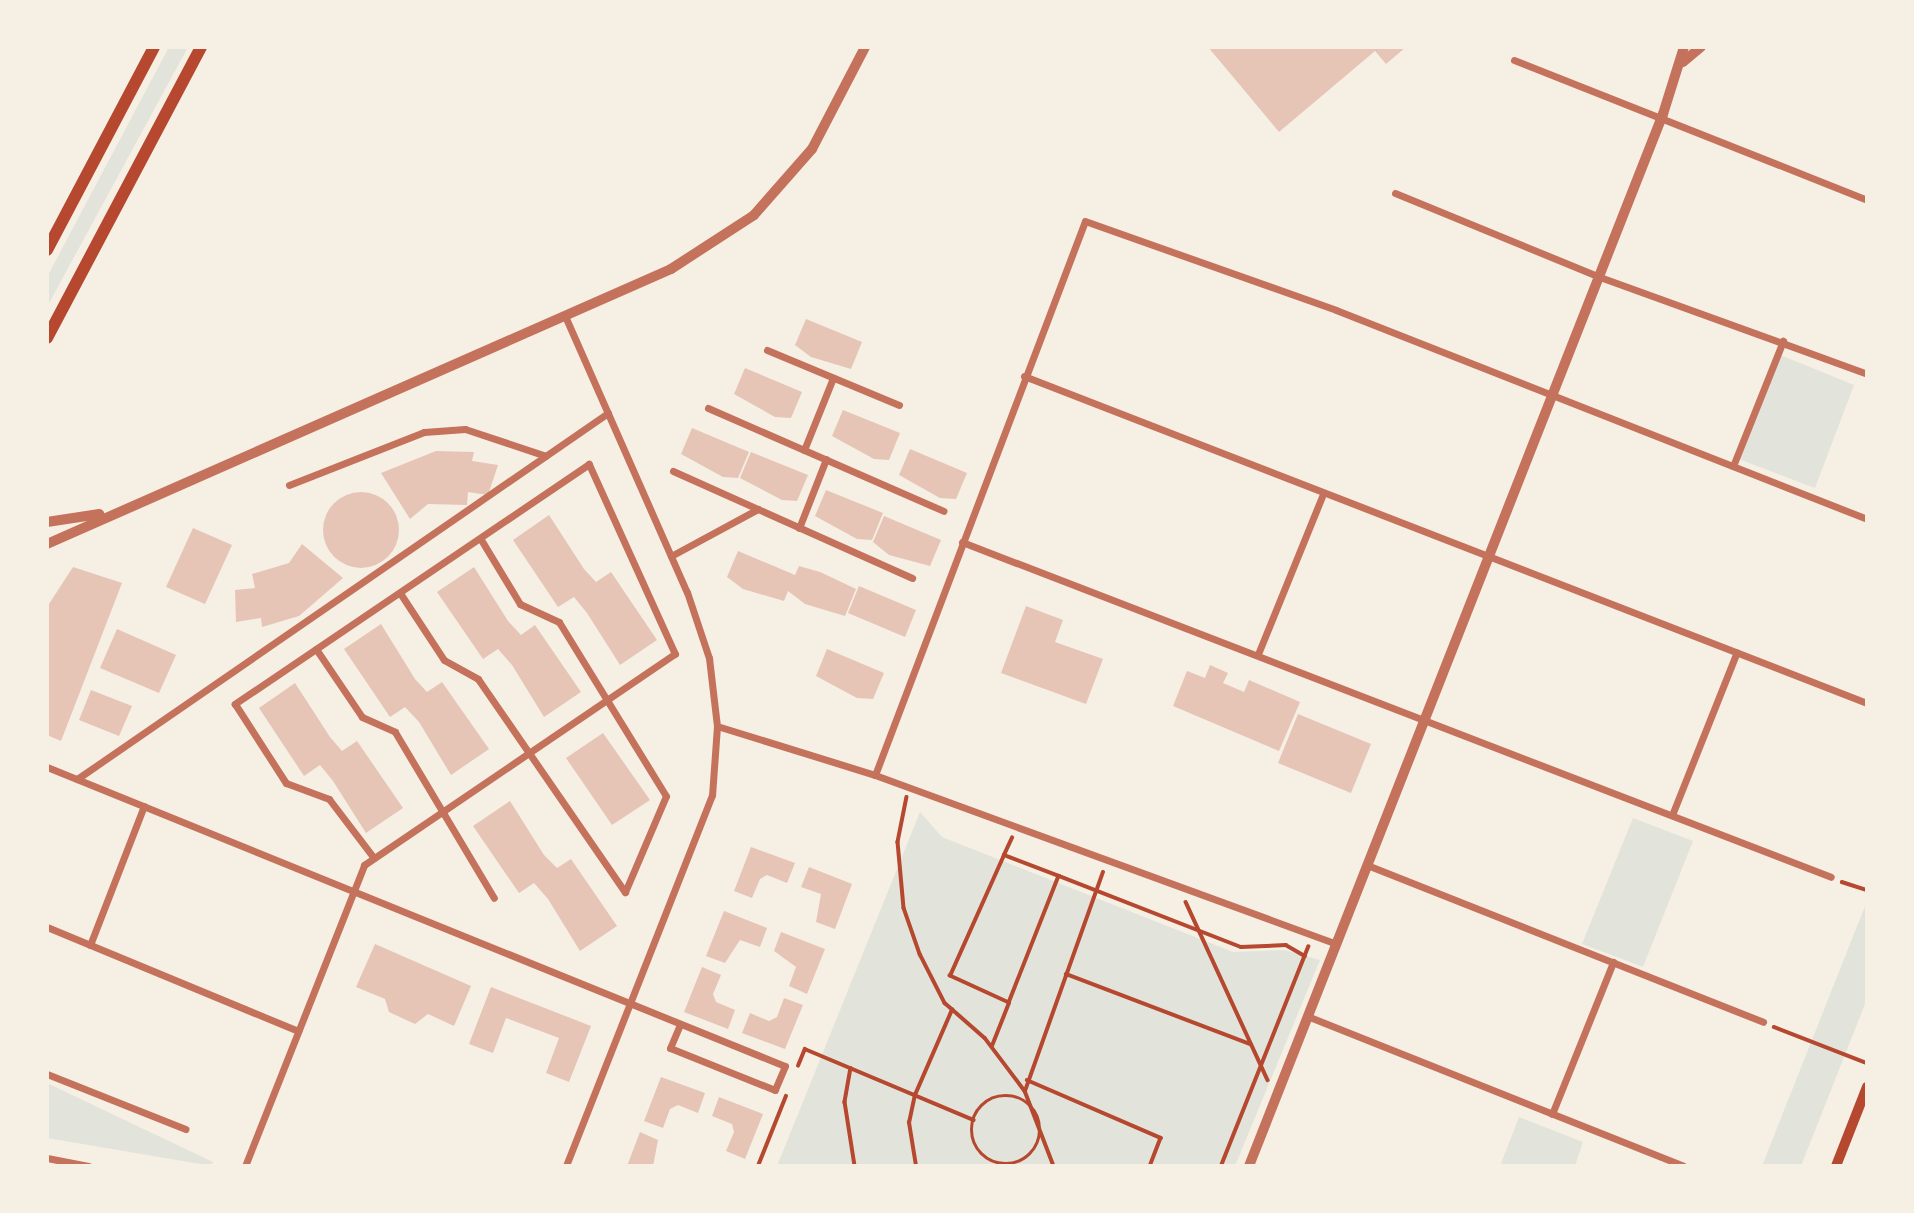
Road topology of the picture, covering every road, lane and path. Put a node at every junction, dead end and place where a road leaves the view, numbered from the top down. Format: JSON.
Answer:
{"nodes":[{"id":1,"x":154,"y":47,"type":"edge"},
{"id":2,"x":201,"y":47,"type":"edge"},
{"id":3,"x":865,"y":47,"type":"edge"},
{"id":4,"x":1684,"y":47,"type":"edge"},
{"id":5,"x":1701,"y":47,"type":"edge"},
{"id":6,"x":1514,"y":60,"type":"dead end"},
{"id":7,"x":1683,"y":62,"type":"junction"},
{"id":8,"x":1663,"y":114,"type":"junction"},
{"id":9,"x":1395,"y":193,"type":"dead end"},
{"id":10,"x":1867,"y":200,"type":"edge"},
{"id":11,"x":47,"y":250,"type":"edge"},
{"id":12,"x":1597,"y":276,"type":"junction"},
{"id":13,"x":565,"y":316,"type":"junction"},
{"id":14,"x":47,"y":338,"type":"edge"},
{"id":15,"x":1783,"y":341,"type":"junction"},
{"id":16,"x":767,"y":350,"type":"dead end"},
{"id":17,"x":1867,"y":374,"type":"edge"},
{"id":18,"x":1024,"y":376,"type":"junction"},
{"id":19,"x":833,"y":378,"type":"junction"},
{"id":20,"x":1552,"y":396,"type":"junction"},
{"id":21,"x":899,"y":405,"type":"dead end"},
{"id":22,"x":708,"y":408,"type":"dead end"},
{"id":23,"x":608,"y":413,"type":"junction"},
{"id":24,"x":804,"y":450,"type":"junction"},
{"id":25,"x":546,"y":456,"type":"junction"},
{"id":26,"x":826,"y":459,"type":"junction"},
{"id":27,"x":1733,"y":466,"type":"junction"},
{"id":28,"x":673,"y":471,"type":"dead end"},
{"id":29,"x":289,"y":485,"type":"dead end"},
{"id":30,"x":1322,"y":496,"type":"junction"},
{"id":31,"x":758,"y":509,"type":"junction"},
{"id":32,"x":944,"y":511,"type":"dead end"},
{"id":33,"x":110,"y":512,"type":"junction"},
{"id":34,"x":1867,"y":519,"type":"edge"},
{"id":35,"x":47,"y":522,"type":"edge"},
{"id":36,"x":799,"y":528,"type":"junction"},
{"id":37,"x":480,"y":538,"type":"junction"},
{"id":38,"x":962,"y":542,"type":"junction"},
{"id":39,"x":47,"y":544,"type":"edge"},
{"id":40,"x":1489,"y":555,"type":"junction"},
{"id":41,"x":671,"y":556,"type":"junction"},
{"id":42,"x":912,"y":578,"type":"dead end"},
{"id":43,"x":400,"y":593,"type":"junction"},
{"id":44,"x":316,"y":649,"type":"junction"},
{"id":45,"x":1737,"y":652,"type":"junction"},
{"id":46,"x":1258,"y":654,"type":"junction"},
{"id":47,"x":607,"y":700,"type":"junction"},
{"id":48,"x":1867,"y":703,"type":"edge"},
{"id":49,"x":1425,"y":718,"type":"junction"},
{"id":50,"x":717,"y":726,"type":"junction"},
{"id":51,"x":529,"y":753,"type":"junction"},
{"id":52,"x":47,"y":766,"type":"edge"},
{"id":53,"x":875,"y":775,"type":"junction"},
{"id":54,"x":77,"y":779,"type":"junction"},
{"id":55,"x":909,"y":788,"type":"junction"},
{"id":56,"x":144,"y":806,"type":"junction"},
{"id":57,"x":444,"y":811,"type":"junction"},
{"id":58,"x":1672,"y":815,"type":"junction"},
{"id":59,"x":1016,"y":830,"type":"junction"},
{"id":60,"x":1004,"y":855,"type":"junction"},
{"id":61,"x":374,"y":859,"type":"junction"},
{"id":62,"x":1106,"y":862,"type":"junction"},
{"id":63,"x":1367,"y":864,"type":"junction"},
{"id":64,"x":1059,"y":876,"type":"junction"},
{"id":65,"x":1831,"y":877,"type":"joint"},
{"id":66,"x":1179,"y":888,"type":"junction"},
{"id":67,"x":1867,"y":890,"type":"edge"},
{"id":68,"x":354,"y":891,"type":"junction"},
{"id":69,"x":1095,"y":892,"type":"junction"},
{"id":70,"x":495,"y":898,"type":"dead end"},
{"id":71,"x":47,"y":927,"type":"edge"},
{"id":72,"x":1200,"y":933,"type":"junction"},
{"id":73,"x":1313,"y":935,"type":"junction"},
{"id":74,"x":1336,"y":944,"type":"junction"},
{"id":75,"x":90,"y":945,"type":"junction"},
{"id":76,"x":1305,"y":956,"type":"junction"},
{"id":77,"x":1613,"y":962,"type":"junction"},
{"id":78,"x":1066,"y":974,"type":"junction"},
{"id":79,"x":1009,"y":1003,"type":"junction"},
{"id":80,"x":630,"y":1004,"type":"junction"},
{"id":81,"x":952,"y":1010,"type":"junction"},
{"id":82,"x":1307,"y":1017,"type":"junction"},
{"id":83,"x":1763,"y":1022,"type":"joint"},
{"id":84,"x":680,"y":1024,"type":"junction"},
{"id":85,"x":298,"y":1031,"type":"junction"},
{"id":86,"x":1251,"y":1045,"type":"junction"},
{"id":87,"x":992,"y":1046,"type":"junction"},
{"id":88,"x":1867,"y":1063,"type":"edge"},
{"id":89,"x":1261,"y":1066,"type":"junction"},
{"id":90,"x":851,"y":1068,"type":"junction"},
{"id":91,"x":47,"y":1074,"type":"edge"},
{"id":92,"x":794,"y":1075,"type":"dead end"},
{"id":93,"x":1027,"y":1080,"type":"junction"},
{"id":94,"x":1867,"y":1087,"type":"edge"},
{"id":95,"x":789,"y":1088,"type":"dead end"},
{"id":96,"x":1025,"y":1090,"type":"junction"},
{"id":97,"x":915,"y":1095,"type":"junction"},
{"id":98,"x":1276,"y":1097,"type":"junction"},
{"id":99,"x":1552,"y":1114,"type":"junction"},
{"id":100,"x":1038,"y":1118,"type":"junction"},
{"id":101,"x":974,"y":1120,"type":"junction"},
{"id":102,"x":185,"y":1129,"type":"dead end"},
{"id":103,"x":47,"y":1158,"type":"edge"},
{"id":104,"x":992,"y":1163,"type":"edge"},
{"id":105,"x":88,"y":1166,"type":"edge"},
{"id":106,"x":245,"y":1166,"type":"edge"},
{"id":107,"x":566,"y":1166,"type":"edge"},
{"id":108,"x":758,"y":1166,"type":"edge"},
{"id":109,"x":855,"y":1166,"type":"edge"},
{"id":110,"x":916,"y":1166,"type":"edge"},
{"id":111,"x":1054,"y":1166,"type":"edge"},
{"id":112,"x":1150,"y":1166,"type":"edge"},
{"id":113,"x":1221,"y":1166,"type":"edge"},
{"id":114,"x":1249,"y":1166,"type":"edge"},
{"id":115,"x":1683,"y":1166,"type":"edge"},
{"id":116,"x":1836,"y":1166,"type":"edge"}],
"edges":[{"from":1,"to":11,"type":"main road"},
{"from":2,"to":14,"type":"main road"},
{"from":3,"to":13,"type":"street"},
{"from":4,"to":7,"type":"street"},
{"from":5,"to":7,"type":"street"},
{"from":6,"to":8,"type":"street"},
{"from":7,"to":8,"type":"street"},
{"from":8,"to":10,"type":"street"},
{"from":8,"to":12,"type":"street"},
{"from":9,"to":12,"type":"street"},
{"from":12,"to":15,"type":"street"},
{"from":12,"to":20,"type":"street"},
{"from":13,"to":23,"type":"street"},
{"from":13,"to":33,"type":"street"},
{"from":15,"to":17,"type":"street"},
{"from":15,"to":27,"type":"street"},
{"from":16,"to":19,"type":"street"},
{"from":18,"to":20,"type":"street"},
{"from":18,"to":30,"type":"street"},
{"from":18,"to":38,"type":"street"},
{"from":19,"to":21,"type":"street"},
{"from":19,"to":24,"type":"street"},
{"from":20,"to":27,"type":"street"},
{"from":20,"to":40,"type":"street"},
{"from":22,"to":24,"type":"street"},
{"from":23,"to":25,"type":"street"},
{"from":23,"to":41,"type":"street"},
{"from":24,"to":26,"type":"street"},
{"from":25,"to":29,"type":"street"},
{"from":25,"to":54,"type":"street"},
{"from":26,"to":32,"type":"street"},
{"from":26,"to":36,"type":"street"},
{"from":27,"to":34,"type":"street"},
{"from":28,"to":31,"type":"street"},
{"from":30,"to":40,"type":"street"},
{"from":30,"to":46,"type":"street"},
{"from":31,"to":36,"type":"street"},
{"from":31,"to":41,"type":"street"},
{"from":33,"to":35,"type":"street"},
{"from":33,"to":39,"type":"street"},
{"from":36,"to":42,"type":"street"},
{"from":37,"to":43,"type":"street"},
{"from":37,"to":47,"type":"street"},
{"from":37,"to":47,"type":"street"},
{"from":38,"to":46,"type":"street"},
{"from":38,"to":53,"type":"street"},
{"from":40,"to":45,"type":"street"},
{"from":40,"to":49,"type":"street"},
{"from":41,"to":50,"type":"street"},
{"from":43,"to":44,"type":"street"},
{"from":43,"to":51,"type":"street"},
{"from":44,"to":57,"type":"street"},
{"from":44,"to":61,"type":"street"},
{"from":45,"to":48,"type":"street"},
{"from":45,"to":58,"type":"street"},
{"from":46,"to":49,"type":"street"},
{"from":47,"to":51,"type":"street"},
{"from":47,"to":51,"type":"street"},
{"from":49,"to":58,"type":"street"},
{"from":49,"to":63,"type":"street"},
{"from":50,"to":53,"type":"street"},
{"from":50,"to":80,"type":"street"},
{"from":51,"to":57,"type":"street"},
{"from":52,"to":54,"type":"street"},
{"from":53,"to":55,"type":"street"},
{"from":54,"to":56,"type":"street"},
{"from":55,"to":59,"type":"street"},
{"from":55,"to":81,"type":"path"},
{"from":56,"to":68,"type":"street"},
{"from":56,"to":75,"type":"street"},
{"from":57,"to":61,"type":"street"},
{"from":57,"to":70,"type":"street"},
{"from":58,"to":65,"type":"street"},
{"from":59,"to":60,"type":"path"},
{"from":59,"to":62,"type":"street"},
{"from":60,"to":64,"type":"path"},
{"from":60,"to":79,"type":"path"},
{"from":61,"to":68,"type":"street"},
{"from":62,"to":66,"type":"street"},
{"from":62,"to":69,"type":"path"},
{"from":63,"to":74,"type":"street"},
{"from":63,"to":77,"type":"street"},
{"from":64,"to":69,"type":"path"},
{"from":64,"to":79,"type":"path"},
{"from":65,"to":67,"type":"path"},
{"from":66,"to":72,"type":"path"},
{"from":66,"to":73,"type":"street"},
{"from":68,"to":80,"type":"street"},
{"from":68,"to":85,"type":"street"},
{"from":69,"to":72,"type":"path"},
{"from":69,"to":78,"type":"path"},
{"from":71,"to":75,"type":"street"},
{"from":72,"to":76,"type":"path"},
{"from":72,"to":86,"type":"path"},
{"from":73,"to":74,"type":"street"},
{"from":73,"to":76,"type":"path"},
{"from":74,"to":82,"type":"street"},
{"from":75,"to":85,"type":"street"},
{"from":76,"to":89,"type":"path"},
{"from":77,"to":83,"type":"street"},
{"from":77,"to":99,"type":"street"},
{"from":78,"to":86,"type":"path"},
{"from":78,"to":93,"type":"path"},
{"from":79,"to":87,"type":"path"},
{"from":80,"to":84,"type":"street"},
{"from":80,"to":107,"type":"street"},
{"from":81,"to":87,"type":"path"},
{"from":81,"to":97,"type":"path"},
{"from":82,"to":98,"type":"street"},
{"from":82,"to":99,"type":"street"},
{"from":83,"to":88,"type":"path"},
{"from":84,"to":84,"type":"street"},
{"from":85,"to":106,"type":"street"},
{"from":86,"to":89,"type":"path"},
{"from":87,"to":96,"type":"path"},
{"from":89,"to":98,"type":"path"},
{"from":89,"to":113,"type":"path"},
{"from":90,"to":92,"type":"path"},
{"from":90,"to":97,"type":"path"},
{"from":90,"to":109,"type":"path"},
{"from":91,"to":102,"type":"street"},
{"from":93,"to":96,"type":"path"},
{"from":93,"to":112,"type":"path"},
{"from":94,"to":116,"type":"main road"},
{"from":95,"to":108,"type":"path"},
{"from":96,"to":100,"type":"path"},
{"from":97,"to":101,"type":"path"},
{"from":97,"to":110,"type":"path"},
{"from":98,"to":114,"type":"street"},
{"from":99,"to":115,"type":"street"},
{"from":100,"to":101,"type":"path"},
{"from":100,"to":104,"type":"path"},
{"from":100,"to":111,"type":"path"},
{"from":101,"to":104,"type":"path"},
{"from":103,"to":105,"type":"street"}]}
